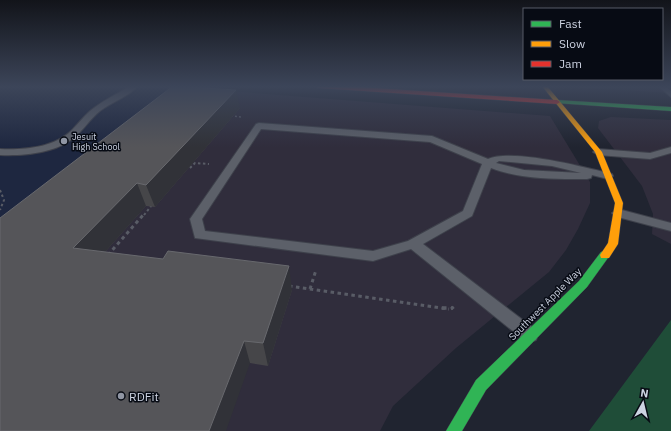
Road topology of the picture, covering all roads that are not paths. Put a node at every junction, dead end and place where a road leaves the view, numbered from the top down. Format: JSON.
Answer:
{"nodes":[{"id":1,"x":104,"y":106,"type":"edge"},
{"id":2,"x":561,"y":106,"type":"edge"},
{"id":3,"x":624,"y":106,"type":"edge"},
{"id":4,"x":671,"y":109,"type":"edge"},
{"id":5,"x":671,"y":150,"type":"edge"},
{"id":6,"x":0,"y":152,"type":"edge"},
{"id":7,"x":598,"y":152,"type":"junction"},
{"id":8,"x":488,"y":163,"type":"junction"},
{"id":9,"x":608,"y":176,"type":"junction"},
{"id":10,"x":618,"y":213,"type":"junction"},
{"id":11,"x":671,"y":228,"type":"edge"},
{"id":12,"x":413,"y":244,"type":"junction"},
{"id":13,"x":530,"y":335,"type":"junction"},
{"id":14,"x":454,"y":431,"type":"edge"}],
"edges":[{"from":1,"to":6,"type":"lane"},
{"from":2,"to":7,"type":"street","name":"Southwest Apple Way"},
{"from":3,"to":4,"type":"street"},
{"from":5,"to":7,"type":"lane"},
{"from":7,"to":9,"type":"street","name":"Southwest Apple Way"},
{"from":8,"to":9,"type":"lane"},
{"from":8,"to":12,"type":"lane"},
{"from":8,"to":12,"type":"lane"},
{"from":9,"to":10,"type":"street","name":"Southwest Apple Way"},
{"from":10,"to":11,"type":"lane"},
{"from":10,"to":13,"type":"street","name":"Southwest Apple Way"},
{"from":12,"to":13,"type":"lane"},
{"from":13,"to":14,"type":"street","name":"Southwest Apple Way"}]}
